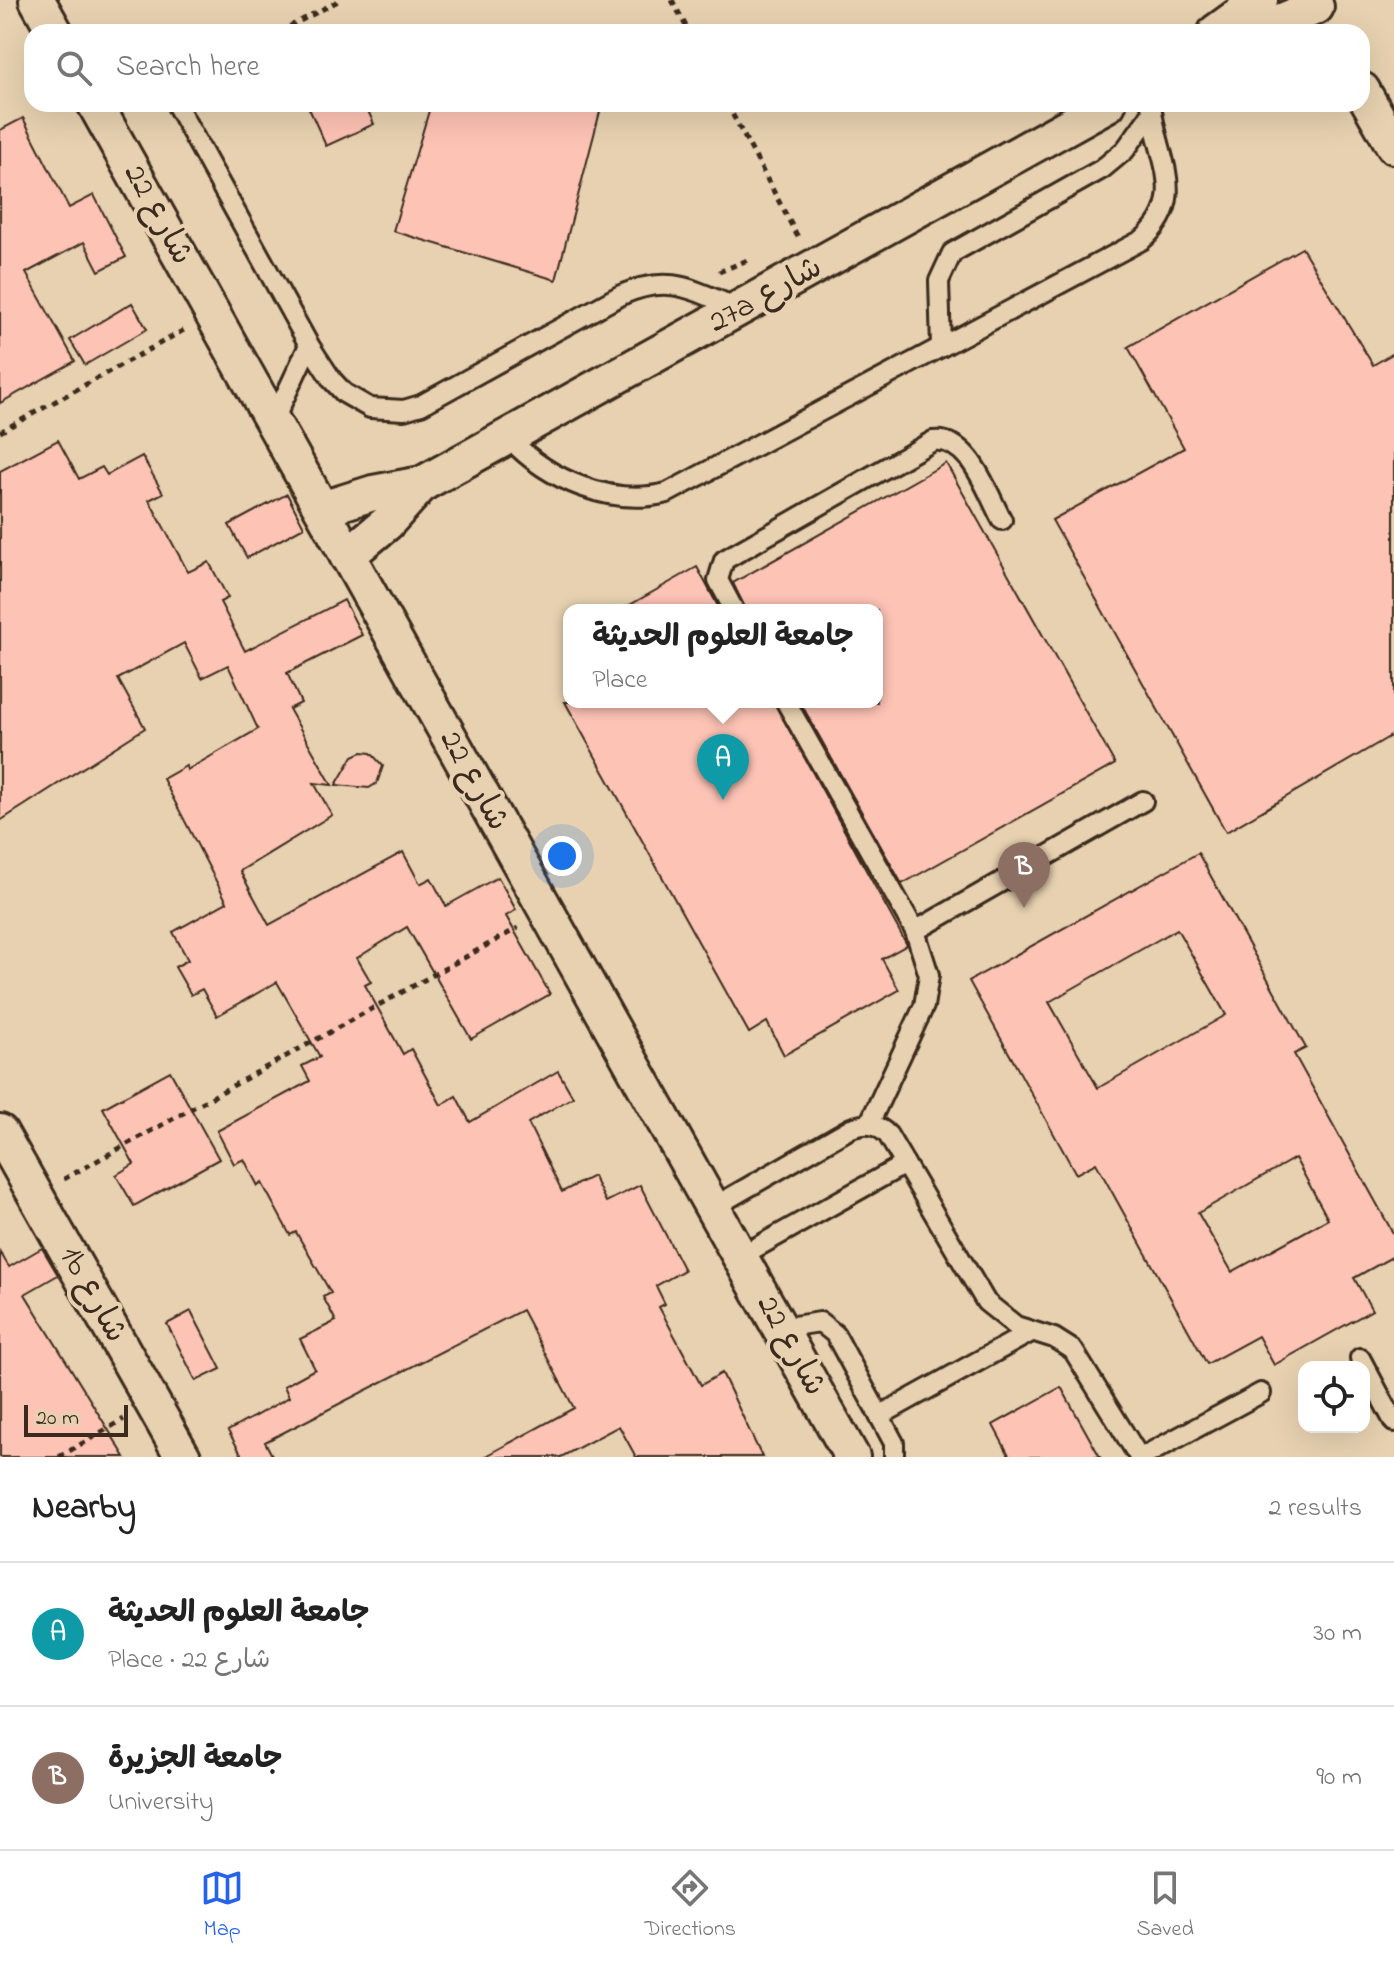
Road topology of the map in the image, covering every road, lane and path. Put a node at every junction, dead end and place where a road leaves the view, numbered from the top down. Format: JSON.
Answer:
{"nodes":[{"id":1,"x":340,"y":0,"type":"edge"},
{"id":2,"x":672,"y":0,"type":"edge"},
{"id":3,"x":1260,"y":0,"type":"edge"},
{"id":4,"x":1319,"y":13,"type":"edge"},
{"id":5,"x":294,"y":24,"type":"edge"},
{"id":6,"x":685,"y":24,"type":"edge"},
{"id":7,"x":1227,"y":24,"type":"edge"},
{"id":8,"x":1282,"y":24,"type":"edge"},
{"id":9,"x":1370,"y":104,"type":"edge"},
{"id":10,"x":99,"y":112,"type":"edge"},
{"id":11,"x":180,"y":112,"type":"edge"},
{"id":12,"x":731,"y":112,"type":"edge"},
{"id":13,"x":1094,"y":112,"type":"edge"},
{"id":14,"x":1149,"y":112,"type":"edge"},
{"id":15,"x":1153,"y":112,"type":"edge"},
{"id":16,"x":1394,"y":146,"type":"edge"},
{"id":17,"x":785,"y":245,"type":"dead end"},
{"id":18,"x":756,"y":257,"type":"dead end"},
{"id":19,"x":684,"y":286,"type":"junction"},
{"id":20,"x":741,"y":310,"type":"junction"},
{"id":21,"x":213,"y":314,"type":"junction"},
{"id":22,"x":309,"y":345,"type":"junction"},
{"id":23,"x":941,"y":347,"type":"junction"},
{"id":24,"x":273,"y":422,"type":"junction"},
{"id":25,"x":0,"y":432,"type":"edge"},
{"id":26,"x":510,"y":439,"type":"junction"},
{"id":27,"x":422,"y":484,"type":"junction"},
{"id":28,"x":322,"y":509,"type":"junction"},
{"id":29,"x":1002,"y":520,"type":"dead end"},
{"id":30,"x":347,"y":556,"type":"junction"},
{"id":31,"x":731,"y":604,"type":"edge"},
{"id":32,"x":789,"y":708,"type":"edge"},
{"id":33,"x":1143,"y":801,"type":"dead end"},
{"id":34,"x":547,"y":912,"type":"junction"},
{"id":35,"x":915,"y":931,"type":"junction"},
{"id":36,"x":869,"y":1124,"type":"junction"},
{"id":37,"x":0,"y":1132,"type":"edge"},
{"id":38,"x":905,"y":1164,"type":"junction"},
{"id":39,"x":35,"y":1195,"type":"junction"},
{"id":40,"x":712,"y":1208,"type":"junction"},
{"id":41,"x":739,"y":1257,"type":"junction"},
{"id":42,"x":781,"y":1328,"type":"junction"},
{"id":43,"x":1031,"y":1332,"type":"junction"},
{"id":44,"x":1360,"y":1358,"type":"dead end"},
{"id":45,"x":1261,"y":1393,"type":"dead end"},
{"id":46,"x":152,"y":1402,"type":"junction"},
{"id":47,"x":879,"y":1416,"type":"junction"},
{"id":48,"x":1394,"y":1422,"type":"edge"},
{"id":49,"x":59,"y":1457,"type":"edge"},
{"id":50,"x":183,"y":1457,"type":"edge"},
{"id":51,"x":852,"y":1457,"type":"edge"},
{"id":52,"x":894,"y":1457,"type":"edge"},
{"id":53,"x":1141,"y":1457,"type":"edge"}],
"edges":[{"from":1,"to":5,"type":"path"},
{"from":2,"to":6,"type":"path"},
{"from":3,"to":7,"type":"street"},
{"from":4,"to":8,"type":"street"},
{"from":9,"to":16,"type":"street"},
{"from":10,"to":21,"type":"street","name":"شارع 22"},
{"from":11,"to":22,"type":"lane"},
{"from":12,"to":17,"type":"path"},
{"from":13,"to":20,"type":"street","name":"27a شارع"},
{"from":14,"to":23,"type":"lane"},
{"from":15,"to":23,"type":"lane"},
{"from":18,"to":19,"type":"path"},
{"from":19,"to":20,"type":"lane"},
{"from":19,"to":22,"type":"lane"},
{"from":20,"to":26,"type":"street","name":"27a شارع"},
{"from":21,"to":24,"type":"street","name":"شارع 22"},
{"from":21,"to":25,"type":"path"},
{"from":22,"to":24,"type":"lane"},
{"from":23,"to":26,"type":"lane"},
{"from":24,"to":28,"type":"street","name":"شارع 22"},
{"from":26,"to":27,"type":"street","name":"27a شارع"},
{"from":27,"to":28,"type":"street","name":"27a شارع"},
{"from":27,"to":30,"type":"street","name":"27a شارع"},
{"from":28,"to":30,"type":"street","name":"شارع 22"},
{"from":29,"to":31,"type":"lane"},
{"from":30,"to":34,"type":"street","name":"شارع 22"},
{"from":32,"to":35,"type":"lane"},
{"from":33,"to":35,"type":"lane"},
{"from":34,"to":39,"type":"path"},
{"from":34,"to":40,"type":"street","name":"شارع 22"},
{"from":35,"to":36,"type":"lane"},
{"from":36,"to":38,"type":"lane"},
{"from":36,"to":40,"type":"lane"},
{"from":37,"to":39,"type":"street","name":"1b شارع"},
{"from":38,"to":41,"type":"lane"},
{"from":38,"to":43,"type":"lane"},
{"from":39,"to":46,"type":"street","name":"1b شارع"},
{"from":40,"to":41,"type":"street","name":"شارع 22"},
{"from":41,"to":42,"type":"street","name":"شارع 22"},
{"from":42,"to":47,"type":"lane"},
{"from":42,"to":51,"type":"street","name":"شارع 22"},
{"from":43,"to":47,"type":"lane"},
{"from":43,"to":53,"type":"lane"},
{"from":44,"to":48,"type":"lane"},
{"from":45,"to":53,"type":"lane"},
{"from":46,"to":49,"type":"path"},
{"from":46,"to":50,"type":"street","name":"1b شارع"},
{"from":47,"to":52,"type":"lane"}]}
